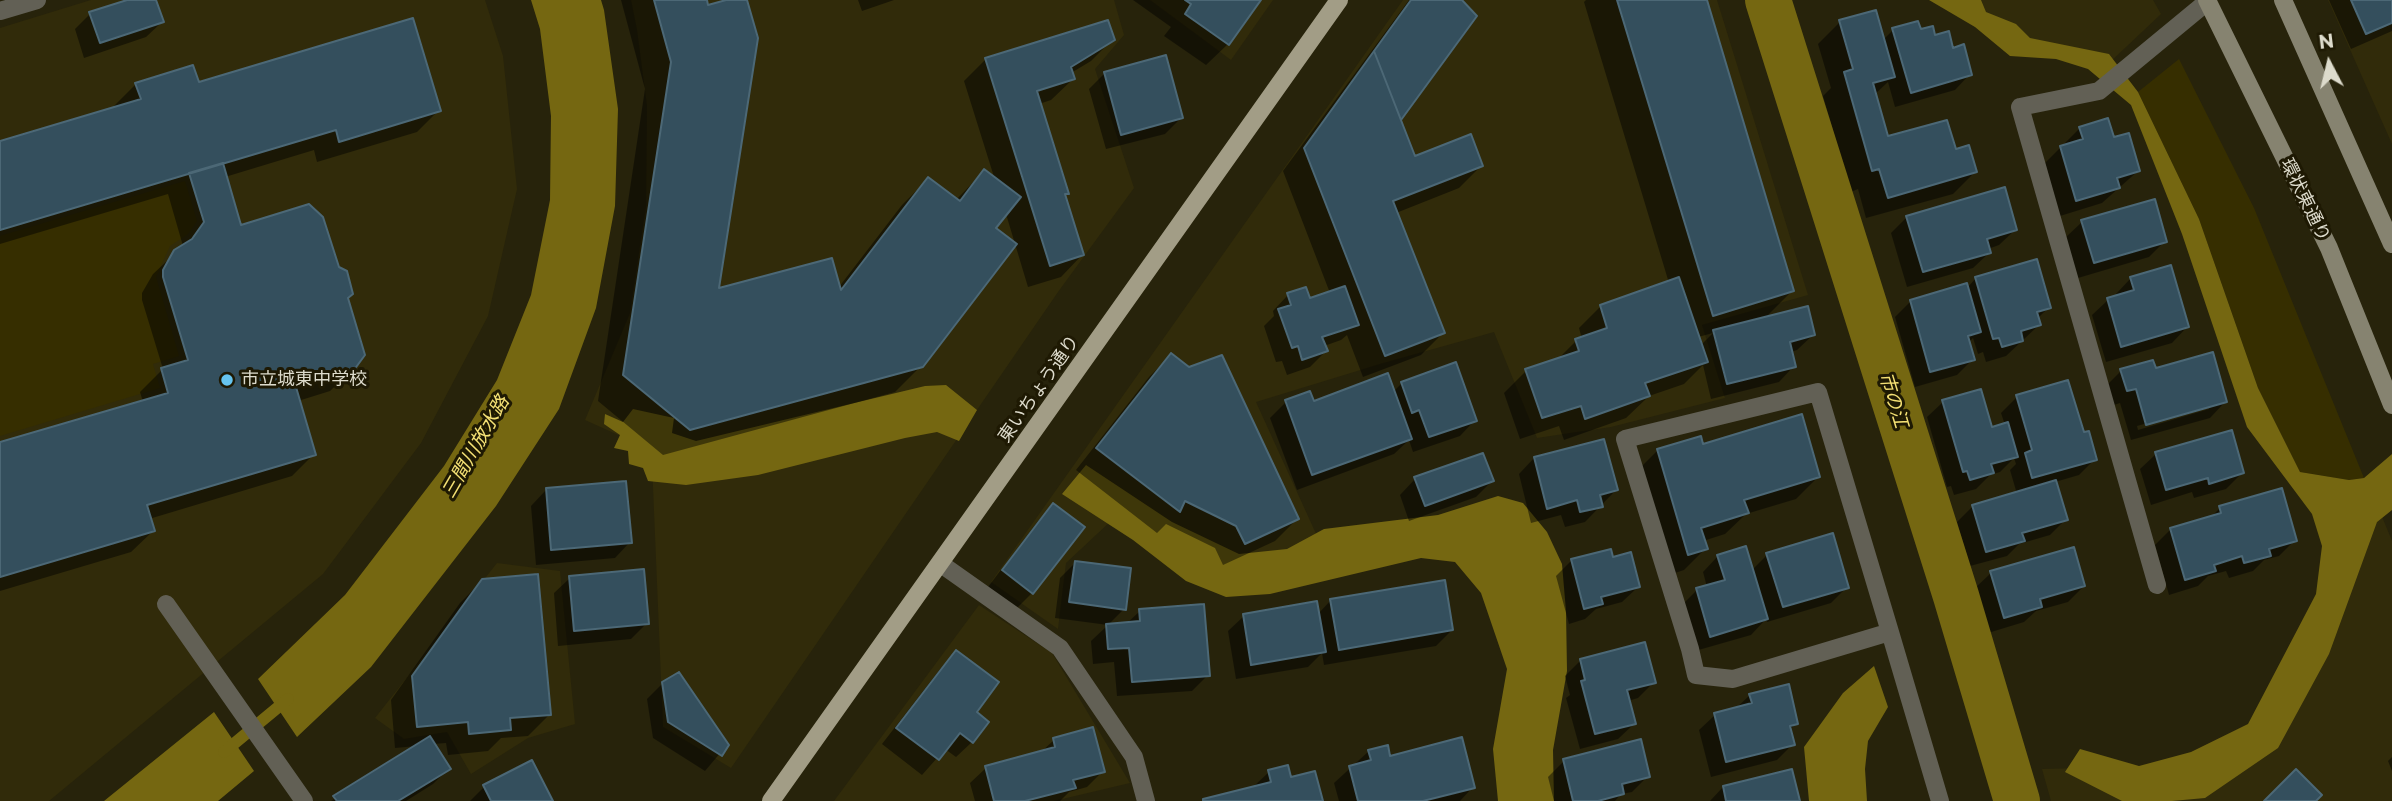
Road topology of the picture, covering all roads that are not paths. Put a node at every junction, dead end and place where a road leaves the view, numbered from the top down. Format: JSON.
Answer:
{"nodes":[{"id":1,"x":37,"y":0,"type":"edge"},
{"id":2,"x":1339,"y":0,"type":"edge"},
{"id":3,"x":2207,"y":0,"type":"edge"},
{"id":4,"x":2283,"y":0,"type":"edge"},
{"id":5,"x":0,"y":11,"type":"edge"},
{"id":6,"x":2392,"y":244,"type":"edge"},
{"id":7,"x":2392,"y":405,"type":"edge"},
{"id":8,"x":941,"y":564,"type":"junction"},
{"id":9,"x":2157,"y":585,"type":"dead end"},
{"id":10,"x":166,"y":604,"type":"dead end"},
{"id":11,"x":1890,"y":632,"type":"junction"},
{"id":12,"x":304,"y":801,"type":"edge"},
{"id":13,"x":771,"y":801,"type":"edge"},
{"id":14,"x":1146,"y":801,"type":"edge"},
{"id":15,"x":1940,"y":801,"type":"edge"}],
"edges":[{"from":1,"to":5,"type":"street"},
{"from":2,"to":8,"type":"main road","name":"東いちょう通り"},
{"from":3,"to":7,"type":"main road","name":"環状東通り"},
{"from":3,"to":9,"type":"street"},
{"from":4,"to":6,"type":"main road"},
{"from":8,"to":13,"type":"main road","name":"東いちょう通り"},
{"from":8,"to":14,"type":"street"},
{"from":10,"to":12,"type":"street"},
{"from":11,"to":11,"type":"street"},
{"from":11,"to":15,"type":"street"}]}
